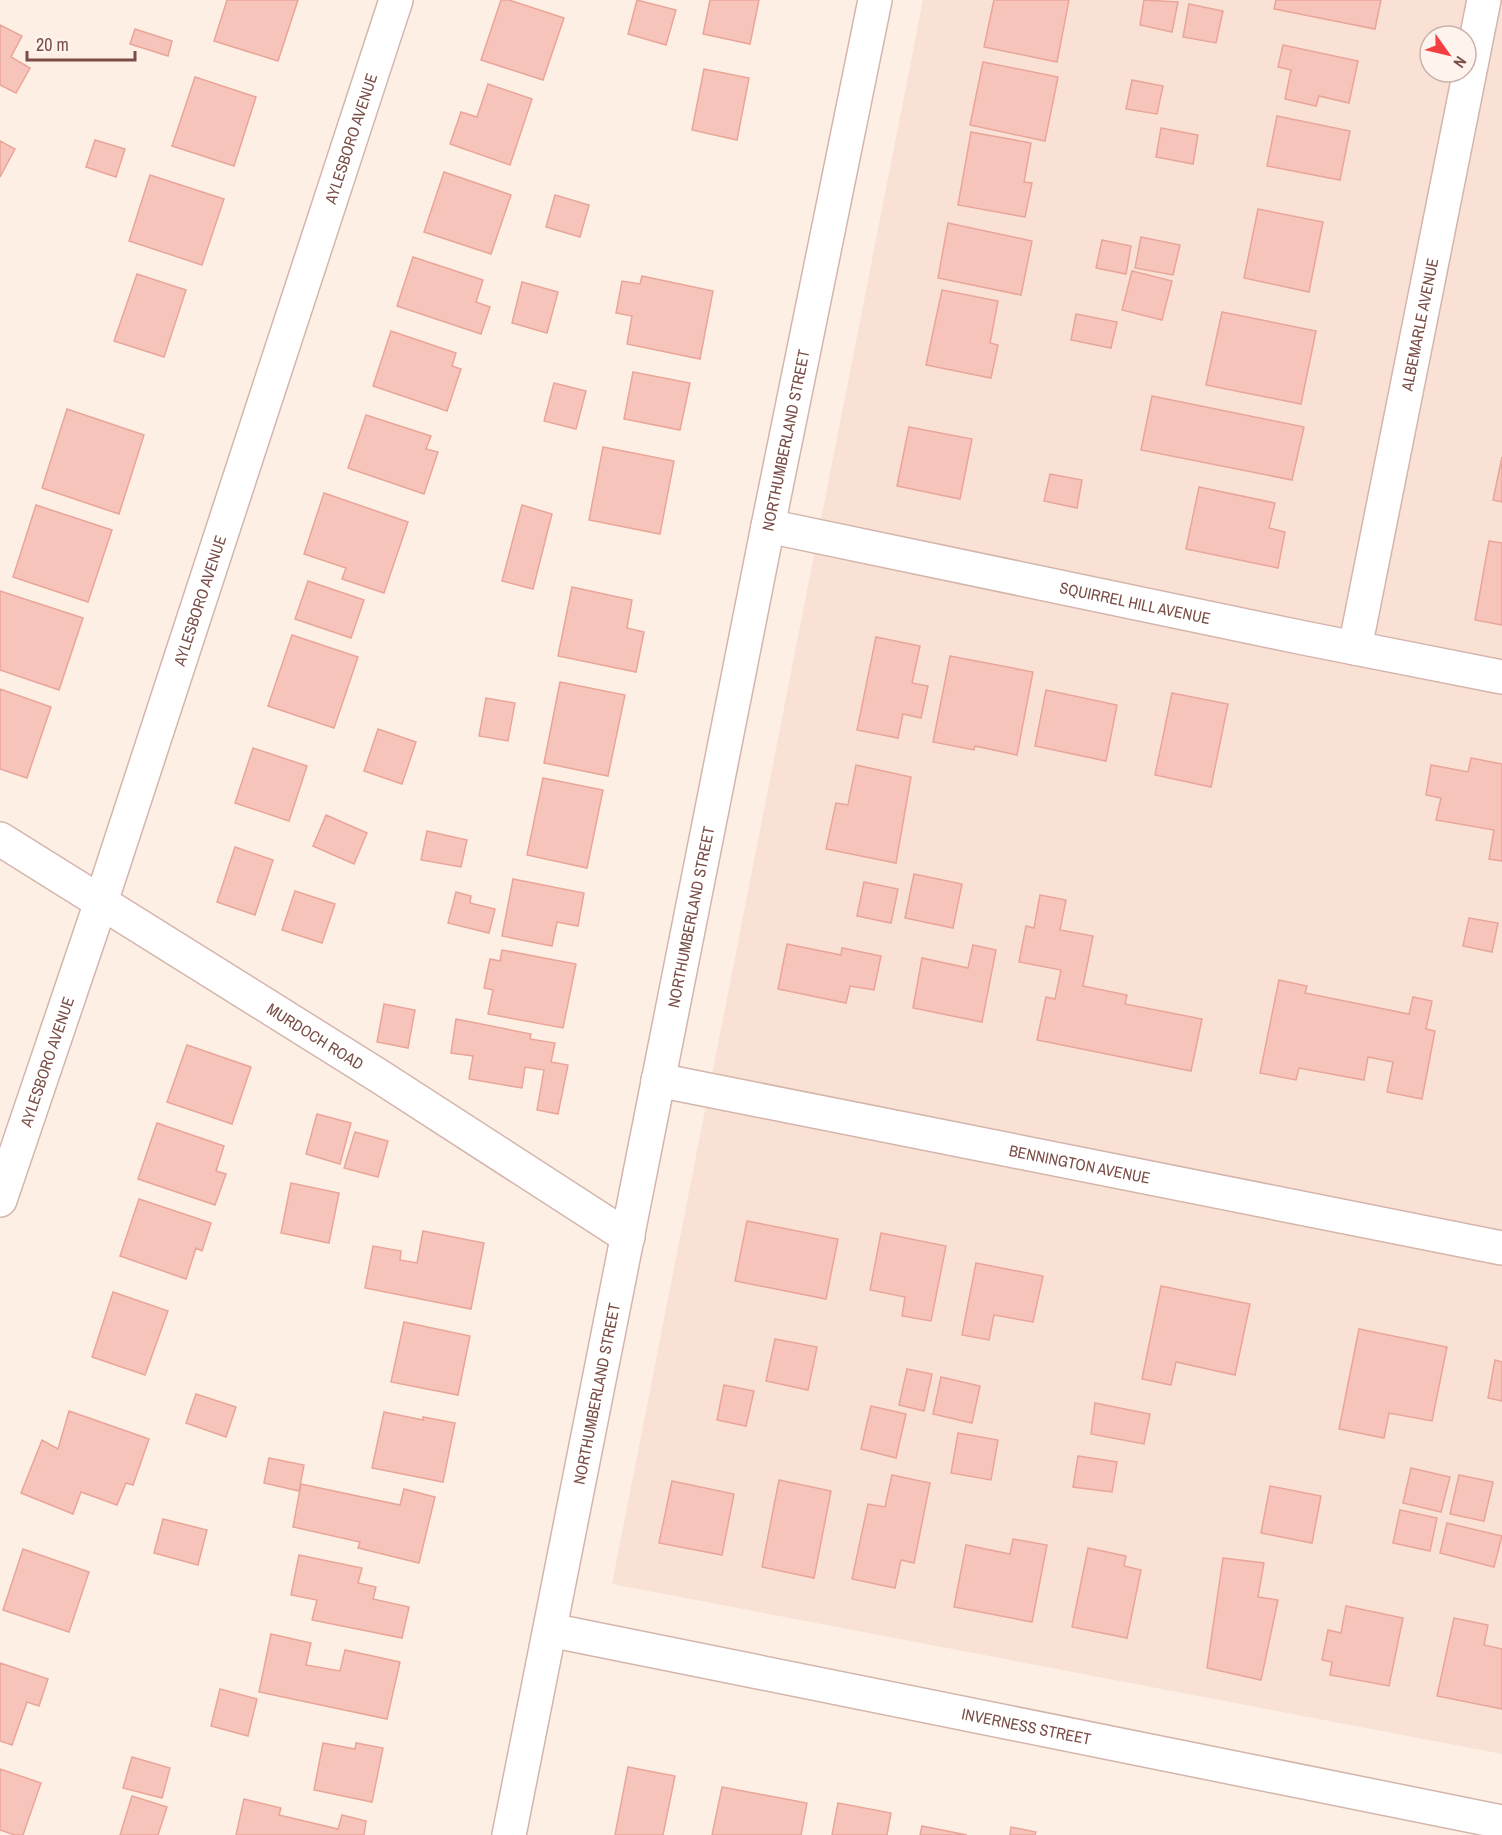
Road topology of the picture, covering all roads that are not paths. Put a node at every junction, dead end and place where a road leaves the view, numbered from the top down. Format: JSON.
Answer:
{"nodes":[{"id":1,"x":396,"y":0,"type":"edge"},
{"id":2,"x":875,"y":0,"type":"edge"},
{"id":3,"x":1484,"y":0,"type":"edge"},
{"id":4,"x":768,"y":526,"type":"junction"},
{"id":5,"x":1355,"y":648,"type":"junction"},
{"id":6,"x":1502,"y":677,"type":"edge"},
{"id":7,"x":0,"y":839,"type":"edge"},
{"id":8,"x":101,"y":902,"type":"junction"},
{"id":9,"x":658,"y":1080,"type":"junction"},
{"id":10,"x":0,"y":1200,"type":"edge"},
{"id":11,"x":628,"y":1238,"type":"junction"},
{"id":12,"x":1502,"y":1248,"type":"edge"},
{"id":13,"x":550,"y":1630,"type":"junction"},
{"id":14,"x":1502,"y":1822,"type":"edge"},
{"id":15,"x":509,"y":1835,"type":"edge"}],
"edges":[{"from":1,"to":8,"type":"street","name":"AYLESBORO AVENUE"},
{"from":2,"to":4,"type":"street","name":"NORTHUMBERLAND STREET"},
{"from":3,"to":5,"type":"street","name":"ALBEMARLE AVENUE"},
{"from":4,"to":5,"type":"street","name":"SQUIRREL HILL AVENUE"},
{"from":4,"to":9,"type":"street","name":"NORTHUMBERLAND STREET"},
{"from":5,"to":6,"type":"street","name":"SQUIRREL HILL AVENUE"},
{"from":7,"to":8,"type":"street","name":"MURDOCH ROAD"},
{"from":8,"to":10,"type":"street","name":"AYLESBORO AVENUE"},
{"from":8,"to":11,"type":"street","name":"MURDOCH ROAD"},
{"from":9,"to":11,"type":"street","name":"NORTHUMBERLAND STREET"},
{"from":9,"to":12,"type":"street","name":"BENNINGTON AVENUE"},
{"from":11,"to":13,"type":"street","name":"NORTHUMBERLAND STREET"},
{"from":13,"to":14,"type":"street","name":"INVERNESS STREET"},
{"from":13,"to":15,"type":"street","name":"NORTHUMBERLAND STREET"}]}
